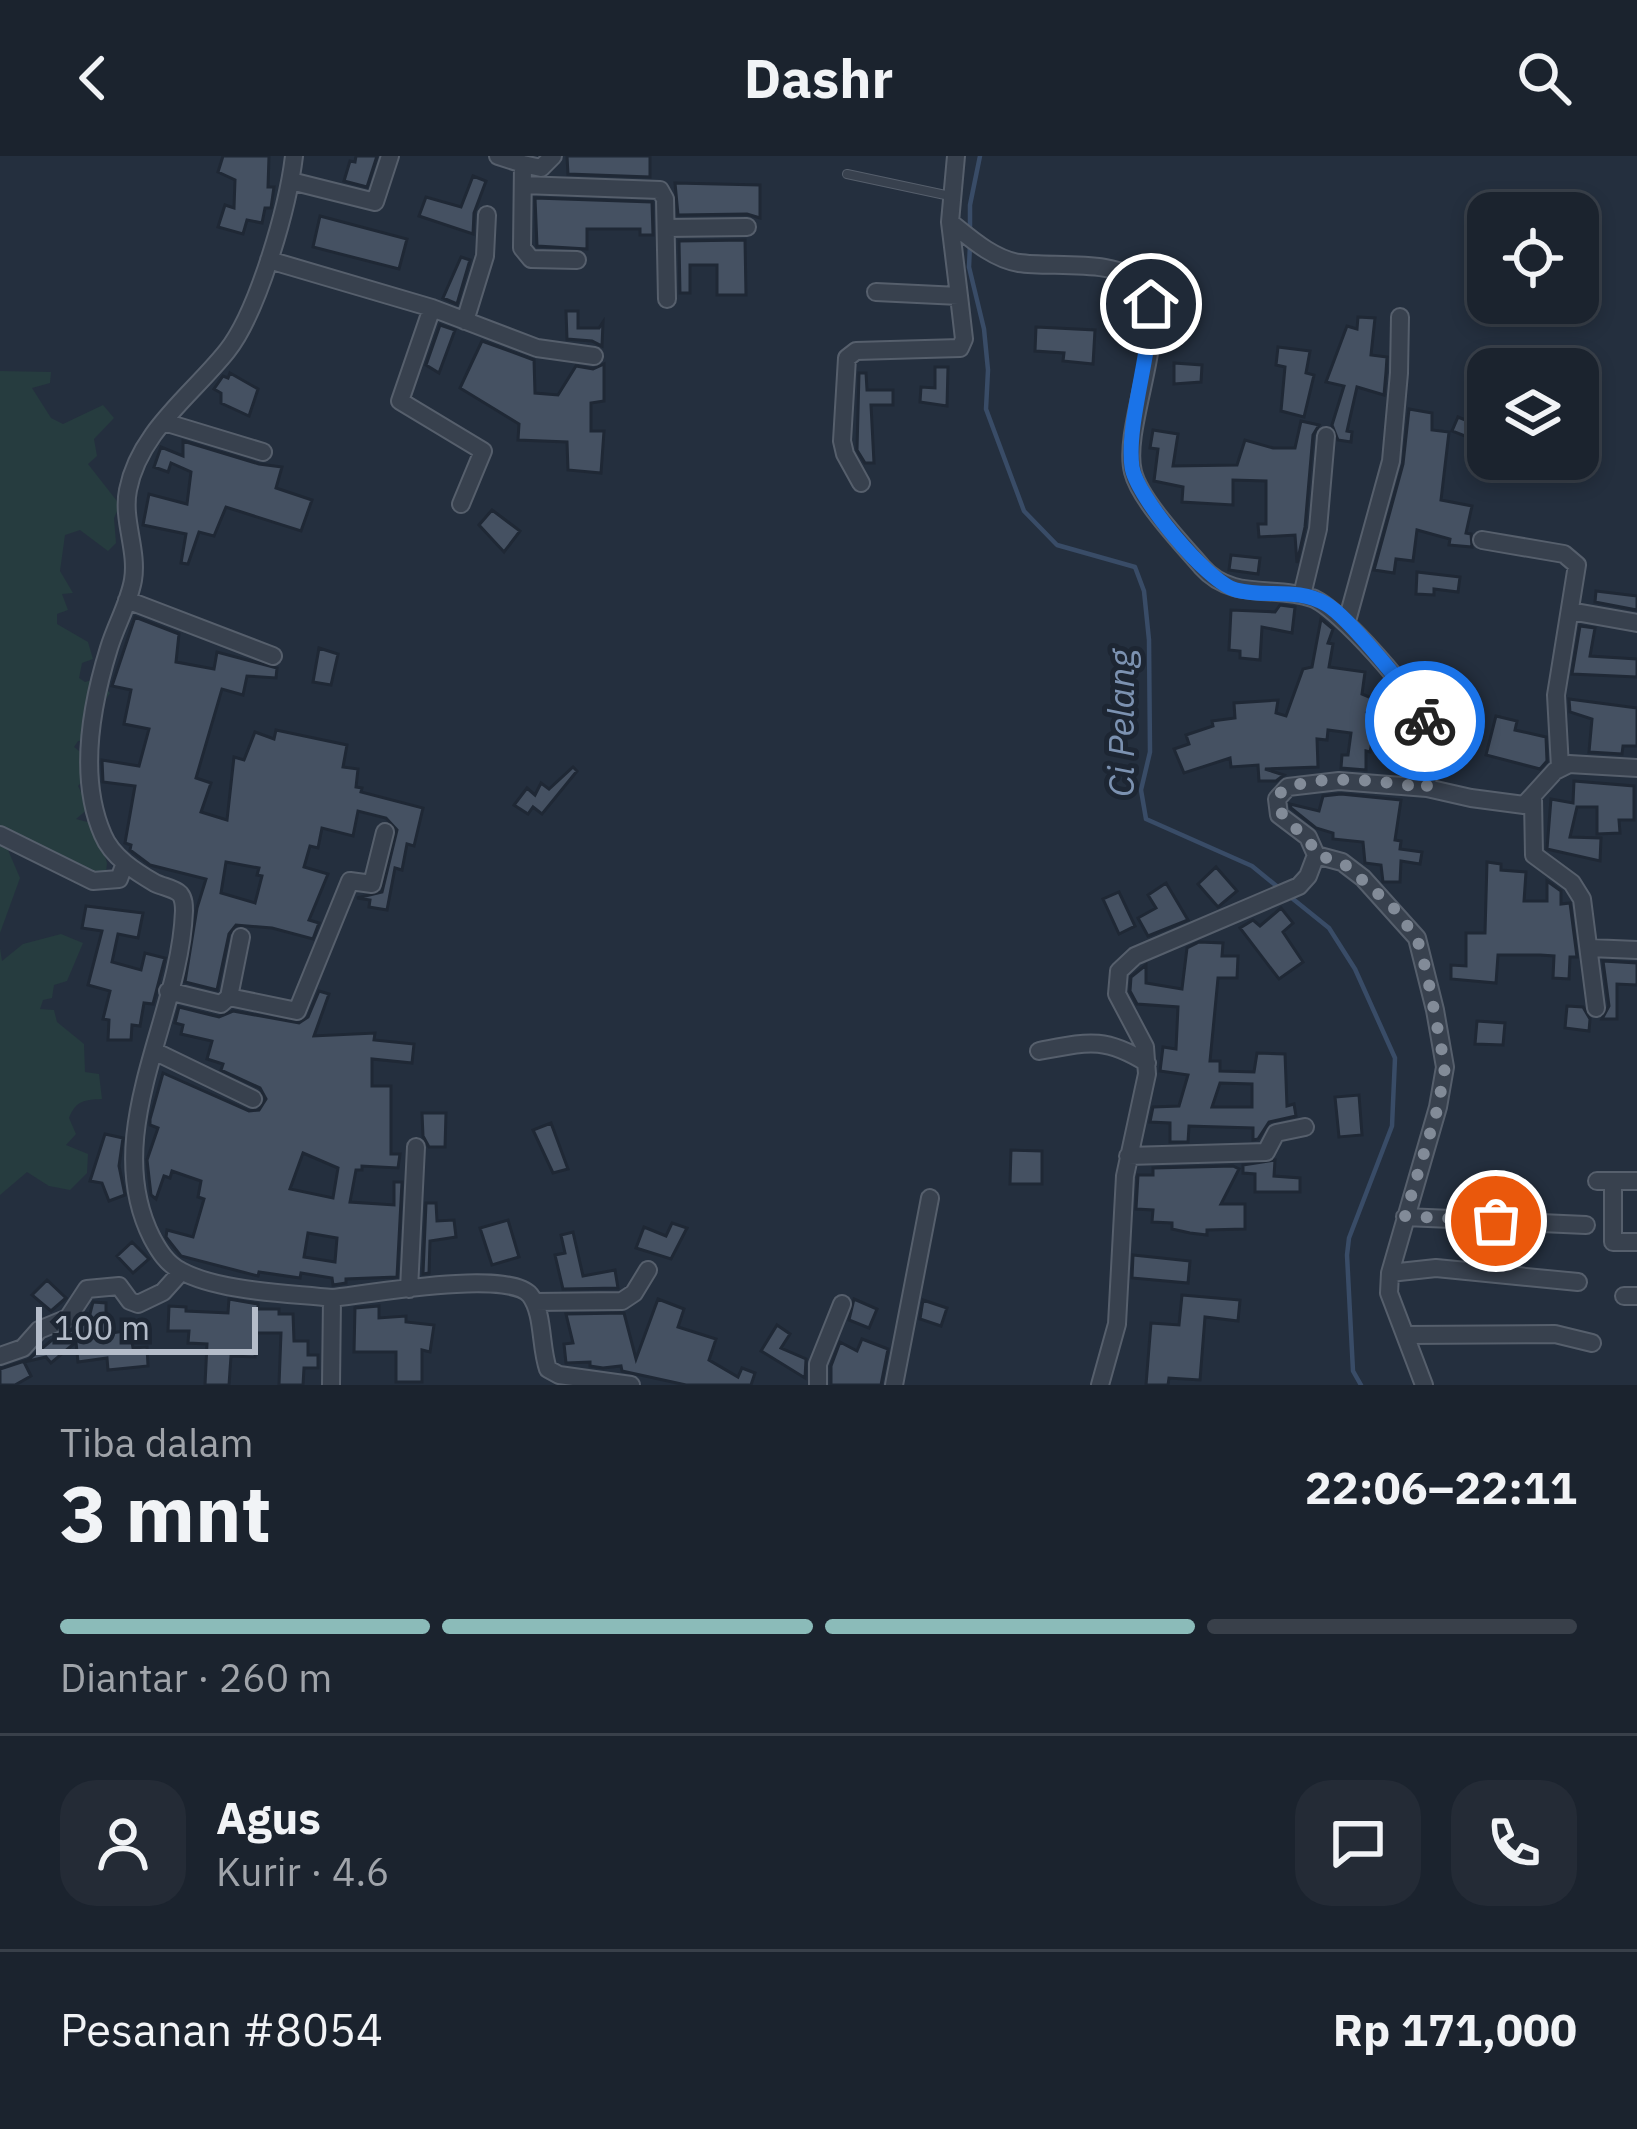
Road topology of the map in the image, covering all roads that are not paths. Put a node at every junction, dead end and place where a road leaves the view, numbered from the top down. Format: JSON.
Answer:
{"nodes":[{"id":1,"x":294,"y":156,"type":"edge"},
{"id":2,"x":390,"y":156,"type":"edge"},
{"id":3,"x":498,"y":156,"type":"edge"},
{"id":4,"x":553,"y":156,"type":"edge"},
{"id":5,"x":956,"y":156,"type":"edge"},
{"id":6,"x":523,"y":164,"type":"junction"},
{"id":7,"x":847,"y":173,"type":"dead end"},
{"id":8,"x":291,"y":181,"type":"junction"},
{"id":9,"x":523,"y":185,"type":"junction"},
{"id":10,"x":950,"y":196,"type":"junction"},
{"id":11,"x":487,"y":215,"type":"dead end"},
{"id":12,"x":747,"y":227,"type":"dead end"},
{"id":13,"x":955,"y":227,"type":"junction"},
{"id":14,"x":666,"y":228,"type":"junction"},
{"id":15,"x":269,"y":260,"type":"junction"},
{"id":16,"x":578,"y":260,"type":"dead end"},
{"id":17,"x":876,"y":292,"type":"dead end"},
{"id":18,"x":959,"y":296,"type":"junction"},
{"id":19,"x":667,"y":299,"type":"dead end"},
{"id":20,"x":432,"y":308,"type":"junction"},
{"id":21,"x":1400,"y":316,"type":"dead end"},
{"id":22,"x":465,"y":320,"type":"junction"},
{"id":23,"x":594,"y":356,"type":"dead end"},
{"id":24,"x":164,"y":422,"type":"junction"},
{"id":25,"x":1326,"y":436,"type":"dead end"},
{"id":26,"x":263,"y":452,"type":"dead end"},
{"id":27,"x":861,"y":483,"type":"dead end"},
{"id":28,"x":461,"y":504,"type":"dead end"},
{"id":29,"x":1482,"y":540,"type":"dead end"},
{"id":30,"x":1302,"y":595,"type":"junction"},
{"id":31,"x":127,"y":600,"type":"junction"},
{"id":32,"x":1570,"y":611,"type":"junction"},
{"id":33,"x":1347,"y":621,"type":"junction"},
{"id":34,"x":1637,"y":623,"type":"edge"},
{"id":35,"x":273,"y":656,"type":"dead end"},
{"id":36,"x":1560,"y":767,"type":"junction"},
{"id":37,"x":1637,"y":768,"type":"edge"},
{"id":38,"x":1427,"y":788,"type":"junction"},
{"id":39,"x":1533,"y":799,"type":"junction"},
{"id":40,"x":385,"y":832,"type":"dead end"},
{"id":41,"x":0,"y":836,"type":"edge"},
{"id":42,"x":1316,"y":855,"type":"junction"},
{"id":43,"x":125,"y":863,"type":"junction"},
{"id":44,"x":241,"y":938,"type":"dead end"},
{"id":45,"x":1590,"y":948,"type":"junction"},
{"id":46,"x":1637,"y":950,"type":"edge"},
{"id":47,"x":168,"y":991,"type":"junction"},
{"id":48,"x":229,"y":997,"type":"junction"},
{"id":49,"x":1596,"y":1008,"type":"dead end"},
{"id":50,"x":1039,"y":1051,"type":"dead end"},
{"id":51,"x":155,"y":1052,"type":"junction"},
{"id":52,"x":1147,"y":1064,"type":"junction"},
{"id":53,"x":253,"y":1099,"type":"dead end"},
{"id":54,"x":1305,"y":1127,"type":"dead end"},
{"id":55,"x":416,"y":1147,"type":"dead end"},
{"id":56,"x":1127,"y":1156,"type":"junction"},
{"id":57,"x":1637,"y":1181,"type":"edge"},
{"id":58,"x":929,"y":1198,"type":"dead end"},
{"id":59,"x":1405,"y":1216,"type":"junction"},
{"id":60,"x":1586,"y":1225,"type":"dead end"},
{"id":61,"x":1637,"y":1242,"type":"edge"},
{"id":62,"x":648,"y":1270,"type":"dead end"},
{"id":63,"x":182,"y":1272,"type":"junction"},
{"id":64,"x":1390,"y":1273,"type":"junction"},
{"id":65,"x":1578,"y":1282,"type":"dead end"},
{"id":66,"x":409,"y":1289,"type":"junction"},
{"id":67,"x":332,"y":1298,"type":"junction"},
{"id":68,"x":534,"y":1302,"type":"junction"},
{"id":69,"x":842,"y":1304,"type":"dead end"},
{"id":70,"x":1406,"y":1335,"type":"junction"},
{"id":71,"x":1592,"y":1343,"type":"dead end"},
{"id":72,"x":0,"y":1356,"type":"edge"},
{"id":73,"x":546,"y":1377,"type":"edge"},
{"id":74,"x":332,"y":1385,"type":"edge"},
{"id":75,"x":631,"y":1385,"type":"edge"},
{"id":76,"x":818,"y":1385,"type":"edge"},
{"id":77,"x":894,"y":1385,"type":"edge"},
{"id":78,"x":1100,"y":1385,"type":"edge"},
{"id":79,"x":1424,"y":1385,"type":"edge"}],
"edges":[{"from":1,"to":8,"type":"street"},
{"from":2,"to":8,"type":"street"},
{"from":3,"to":6,"type":"street"},
{"from":4,"to":6,"type":"street"},
{"from":5,"to":10,"type":"street"},
{"from":6,"to":9,"type":"street"},
{"from":7,"to":10,"type":"lane"},
{"from":8,"to":15,"type":"street"},
{"from":9,"to":14,"type":"street"},
{"from":9,"to":16,"type":"street"},
{"from":10,"to":13,"type":"street"},
{"from":11,"to":22,"type":"street"},
{"from":12,"to":14,"type":"street"},
{"from":13,"to":18,"type":"street"},
{"from":13,"to":30,"type":"street"},
{"from":14,"to":19,"type":"street"},
{"from":15,"to":20,"type":"street"},
{"from":15,"to":24,"type":"street"},
{"from":17,"to":18,"type":"street"},
{"from":18,"to":27,"type":"street"},
{"from":20,"to":22,"type":"street"},
{"from":20,"to":28,"type":"street"},
{"from":21,"to":33,"type":"street"},
{"from":22,"to":23,"type":"street"},
{"from":24,"to":26,"type":"street"},
{"from":24,"to":31,"type":"street"},
{"from":25,"to":30,"type":"street"},
{"from":29,"to":32,"type":"street"},
{"from":30,"to":33,"type":"street"},
{"from":31,"to":35,"type":"street"},
{"from":31,"to":43,"type":"street"},
{"from":32,"to":34,"type":"street"},
{"from":32,"to":36,"type":"street"},
{"from":33,"to":38,"type":"street"},
{"from":36,"to":37,"type":"street"},
{"from":36,"to":39,"type":"street"},
{"from":38,"to":39,"type":"street"},
{"from":38,"to":42,"type":"street"},
{"from":39,"to":45,"type":"street"},
{"from":40,"to":48,"type":"street"},
{"from":41,"to":43,"type":"street"},
{"from":42,"to":52,"type":"street"},
{"from":42,"to":59,"type":"street"},
{"from":43,"to":47,"type":"street"},
{"from":44,"to":48,"type":"street"},
{"from":45,"to":46,"type":"street"},
{"from":45,"to":49,"type":"street"},
{"from":47,"to":48,"type":"street"},
{"from":47,"to":51,"type":"street"},
{"from":50,"to":52,"type":"street"},
{"from":51,"to":53,"type":"street"},
{"from":51,"to":63,"type":"street"},
{"from":52,"to":56,"type":"street"},
{"from":54,"to":56,"type":"street"},
{"from":55,"to":66,"type":"street"},
{"from":56,"to":78,"type":"street"},
{"from":57,"to":61,"type":"street"},
{"from":58,"to":77,"type":"street"},
{"from":59,"to":60,"type":"street"},
{"from":59,"to":64,"type":"street"},
{"from":62,"to":68,"type":"street"},
{"from":63,"to":67,"type":"street"},
{"from":63,"to":72,"type":"street"},
{"from":64,"to":65,"type":"street"},
{"from":64,"to":70,"type":"street"},
{"from":66,"to":67,"type":"street"},
{"from":66,"to":68,"type":"street"},
{"from":67,"to":74,"type":"street"},
{"from":68,"to":73,"type":"street"},
{"from":69,"to":76,"type":"street"},
{"from":70,"to":71,"type":"street"},
{"from":70,"to":79,"type":"street"},
{"from":73,"to":75,"type":"street"}]}
